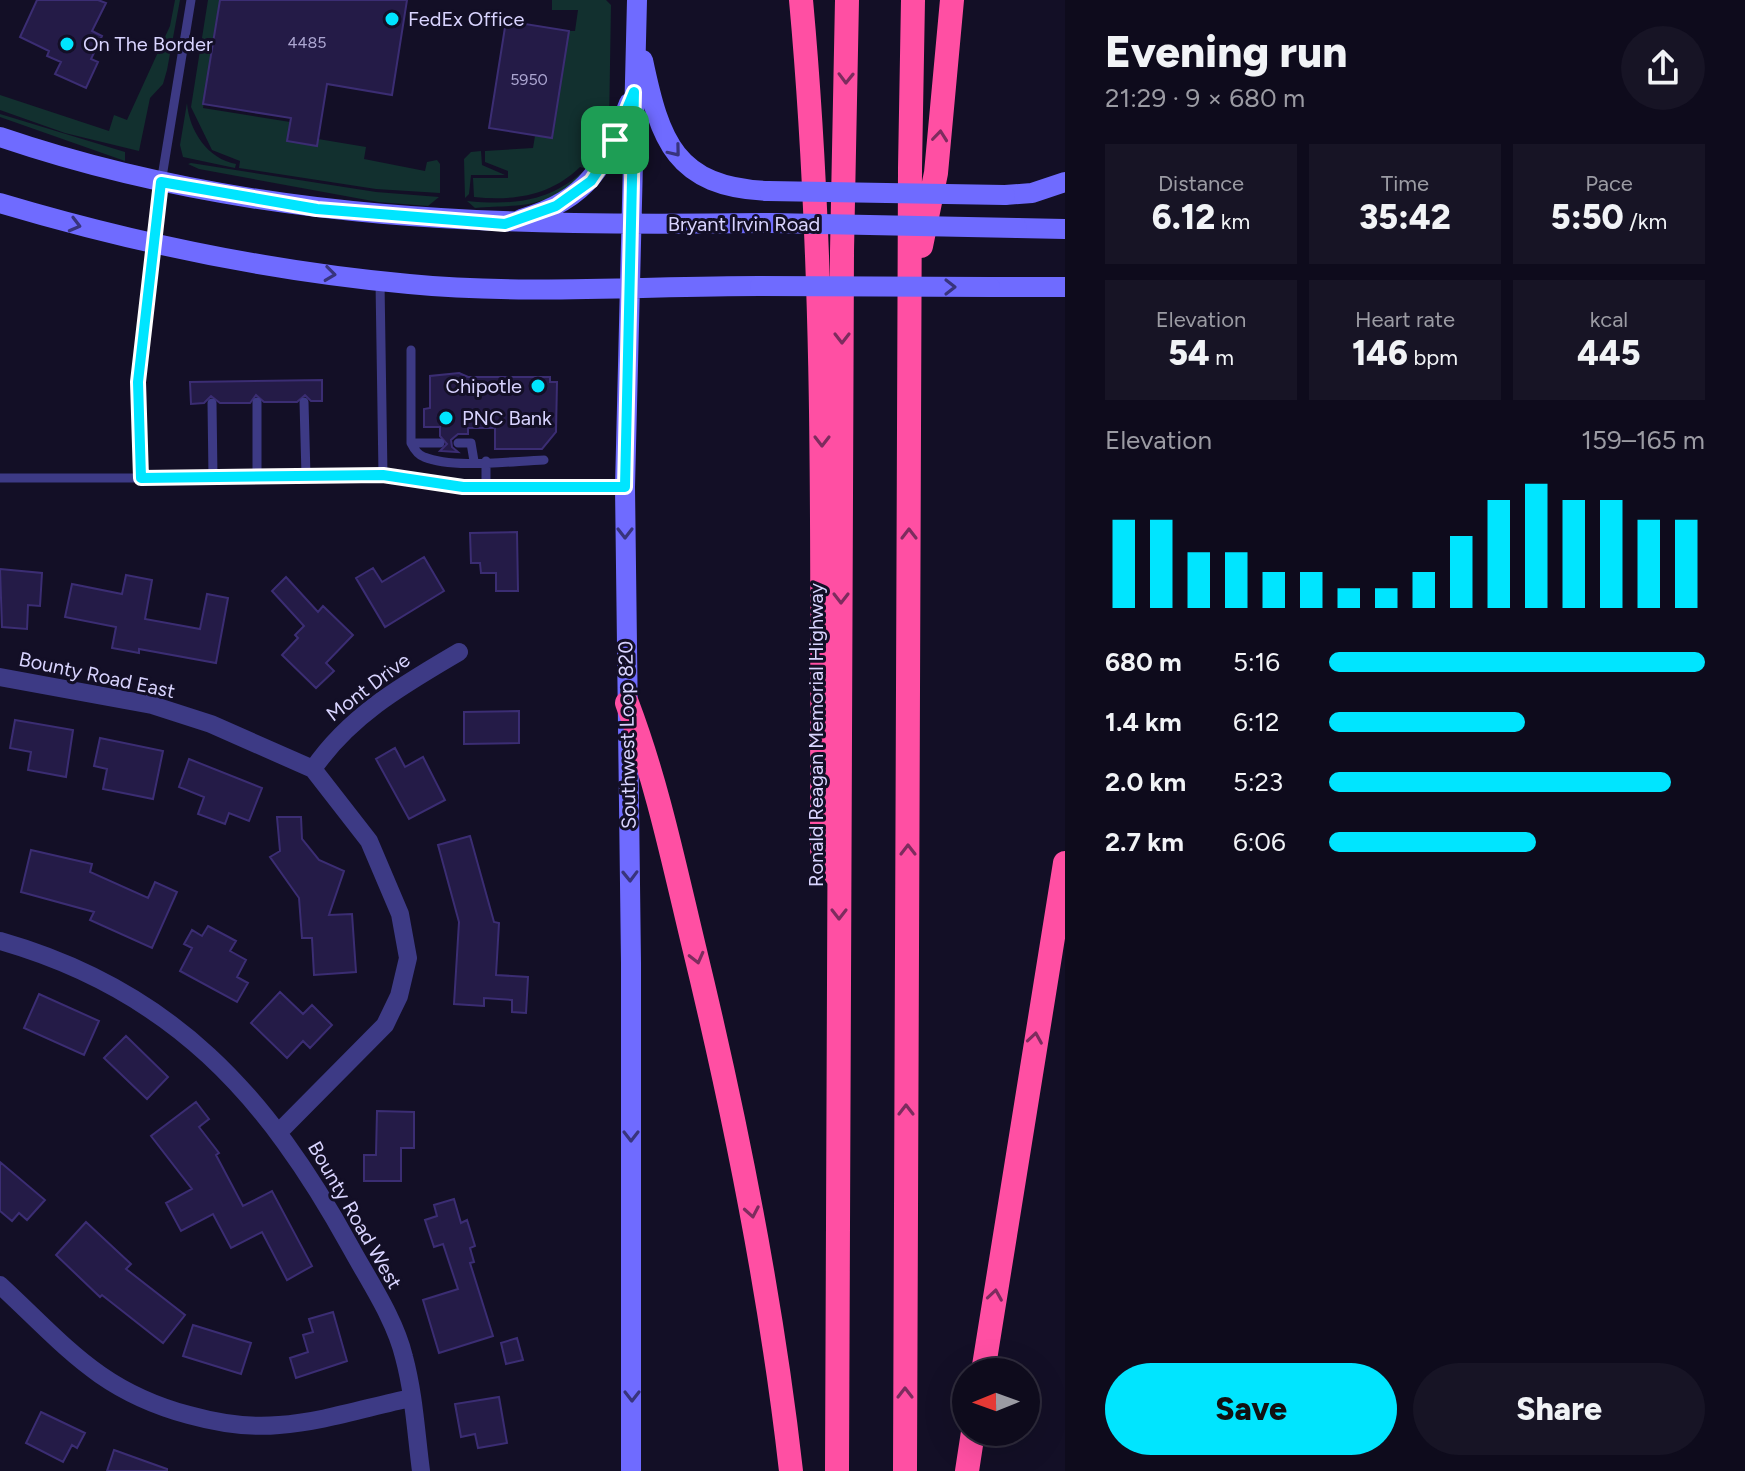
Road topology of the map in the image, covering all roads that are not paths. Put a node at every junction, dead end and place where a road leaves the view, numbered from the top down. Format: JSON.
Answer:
{"nodes":[{"id":1,"x":191,"y":0,"type":"edge"},
{"id":2,"x":637,"y":0,"type":"edge"},
{"id":3,"x":801,"y":0,"type":"edge"},
{"id":4,"x":847,"y":0,"type":"edge"},
{"id":5,"x":913,"y":0,"type":"edge"},
{"id":6,"x":952,"y":0,"type":"edge"},
{"id":7,"x":636,"y":25,"type":"junction"},
{"id":8,"x":634,"y":92,"type":"junction"},
{"id":9,"x":0,"y":137,"type":"edge"},
{"id":10,"x":161,"y":182,"type":"junction"},
{"id":11,"x":1065,"y":182,"type":"edge"},
{"id":12,"x":0,"y":203,"type":"edge"},
{"id":13,"x":505,"y":224,"type":"junction"},
{"id":14,"x":631,"y":225,"type":"junction"},
{"id":15,"x":1065,"y":229,"type":"edge"},
{"id":16,"x":151,"y":244,"type":"junction"},
{"id":17,"x":380,"y":280,"type":"junction"},
{"id":18,"x":627,"y":287,"type":"junction"},
{"id":19,"x":1065,"y":287,"type":"edge"},
{"id":20,"x":911,"y":295,"type":"junction"},
{"id":21,"x":411,"y":350,"type":"dead end"},
{"id":22,"x":257,"y":402,"type":"dead end"},
{"id":23,"x":304,"y":402,"type":"dead end"},
{"id":24,"x":212,"y":403,"type":"dead end"},
{"id":25,"x":411,"y":443,"type":"junction"},
{"id":26,"x":440,"y":443,"type":"dead end"},
{"id":27,"x":458,"y":443,"type":"dead end"},
{"id":28,"x":544,"y":460,"type":"dead end"},
{"id":29,"x":474,"y":461,"type":"junction"},
{"id":30,"x":486,"y":461,"type":"junction"},
{"id":31,"x":383,"y":475,"type":"junction"},
{"id":32,"x":257,"y":476,"type":"junction"},
{"id":33,"x":306,"y":476,"type":"junction"},
{"id":34,"x":213,"y":477,"type":"junction"},
{"id":35,"x":0,"y":478,"type":"edge"},
{"id":36,"x":141,"y":478,"type":"junction"},
{"id":37,"x":486,"y":487,"type":"junction"},
{"id":38,"x":625,"y":487,"type":"junction"},
{"id":39,"x":459,"y":652,"type":"dead end"},
{"id":40,"x":0,"y":677,"type":"edge"},
{"id":41,"x":627,"y":703,"type":"junction"},
{"id":42,"x":313,"y":769,"type":"junction"},
{"id":43,"x":1065,"y":863,"type":"edge"},
{"id":44,"x":840,"y":882,"type":"junction"},
{"id":45,"x":0,"y":941,"type":"edge"},
{"id":46,"x":280,"y":1131,"type":"junction"},
{"id":47,"x":0,"y":1285,"type":"edge"},
{"id":48,"x":985,"y":1358,"type":"edge"},
{"id":49,"x":411,"y":1398,"type":"junction"},
{"id":50,"x":971,"y":1446,"type":"edge"},
{"id":51,"x":421,"y":1471,"type":"edge"},
{"id":52,"x":631,"y":1471,"type":"edge"},
{"id":53,"x":791,"y":1471,"type":"edge"},
{"id":54,"x":837,"y":1471,"type":"edge"},
{"id":55,"x":905,"y":1471,"type":"edge"},
{"id":56,"x":967,"y":1471,"type":"edge"}],
"edges":[{"from":1,"to":10,"type":"lane"},
{"from":2,"to":7,"type":"main road","name":"Southwest Loop 820"},
{"from":3,"to":44,"type":"highway","one_way":true},
{"from":4,"to":44,"type":"highway","name":"Ronald Reagan Memorial Highway","one_way":true},
{"from":5,"to":20,"type":"highway"},
{"from":20,"to":6,"type":"highway","one_way":true},
{"from":7,"to":8,"type":"main road","name":"Southwest Loop 820"},
{"from":7,"to":11,"type":"main road","one_way":true,"bridge":true},
{"from":8,"to":13,"type":"main road"},
{"from":8,"to":14,"type":"main road","name":"Southwest Loop 820"},
{"from":9,"to":10,"type":"main road","name":"Bryant Irvin Road"},
{"from":10,"to":13,"type":"main road","name":"Bryant Irvin Road"},
{"from":10,"to":16,"type":"lane"},
{"from":12,"to":16,"type":"main road","one_way":true},
{"from":13,"to":14,"type":"main road","name":"Bryant Irvin Road"},
{"from":14,"to":15,"type":"main road","name":"Bryant Irvin Road","bridge":true},
{"from":14,"to":18,"type":"main road","name":"Southwest Loop 820"},
{"from":16,"to":17,"type":"main road","one_way":true},
{"from":16,"to":36,"type":"lane"},
{"from":17,"to":18,"type":"main road"},
{"from":17,"to":31,"type":"lane"},
{"from":18,"to":19,"type":"main road","one_way":true,"bridge":true},
{"from":18,"to":38,"type":"main road","name":"Southwest Loop 820"},
{"from":55,"to":20,"type":"highway","one_way":true},
{"from":21,"to":25,"type":"lane"},
{"from":22,"to":32,"type":"lane"},
{"from":23,"to":33,"type":"lane"},
{"from":24,"to":34,"type":"lane"},
{"from":25,"to":26,"type":"lane"},
{"from":25,"to":29,"type":"lane"},
{"from":27,"to":29,"type":"lane"},
{"from":28,"to":30,"type":"lane"},
{"from":29,"to":30,"type":"lane"},
{"from":30,"to":37,"type":"lane"},
{"from":31,"to":33,"type":"lane"},
{"from":31,"to":37,"type":"lane"},
{"from":32,"to":33,"type":"lane"},
{"from":32,"to":34,"type":"lane"},
{"from":34,"to":36,"type":"lane"},
{"from":35,"to":36,"type":"lane"},
{"from":37,"to":38,"type":"lane"},
{"from":38,"to":41,"type":"main road","name":"Southwest Loop 820","one_way":true},
{"from":39,"to":42,"type":"street","name":"Mont Drive"},
{"from":40,"to":42,"type":"street","name":"Bounty Road East"},
{"from":41,"to":52,"type":"main road","name":"Southwest Loop 820","one_way":true},
{"from":41,"to":53,"type":"highway","one_way":true},
{"from":42,"to":46,"type":"street","name":"Bounty Road East"},
{"from":48,"to":43,"type":"highway","one_way":true},
{"from":44,"to":54,"type":"highway","name":"Ronald Reagan Memorial Highway","one_way":true},
{"from":45,"to":46,"type":"street","name":"Bounty Road West"},
{"from":46,"to":49,"type":"street","name":"Bounty Road West"},
{"from":47,"to":49,"type":"street"},
{"from":49,"to":51,"type":"street","name":"Bounty Road West"},
{"from":50,"to":56,"type":"highway"}]}
